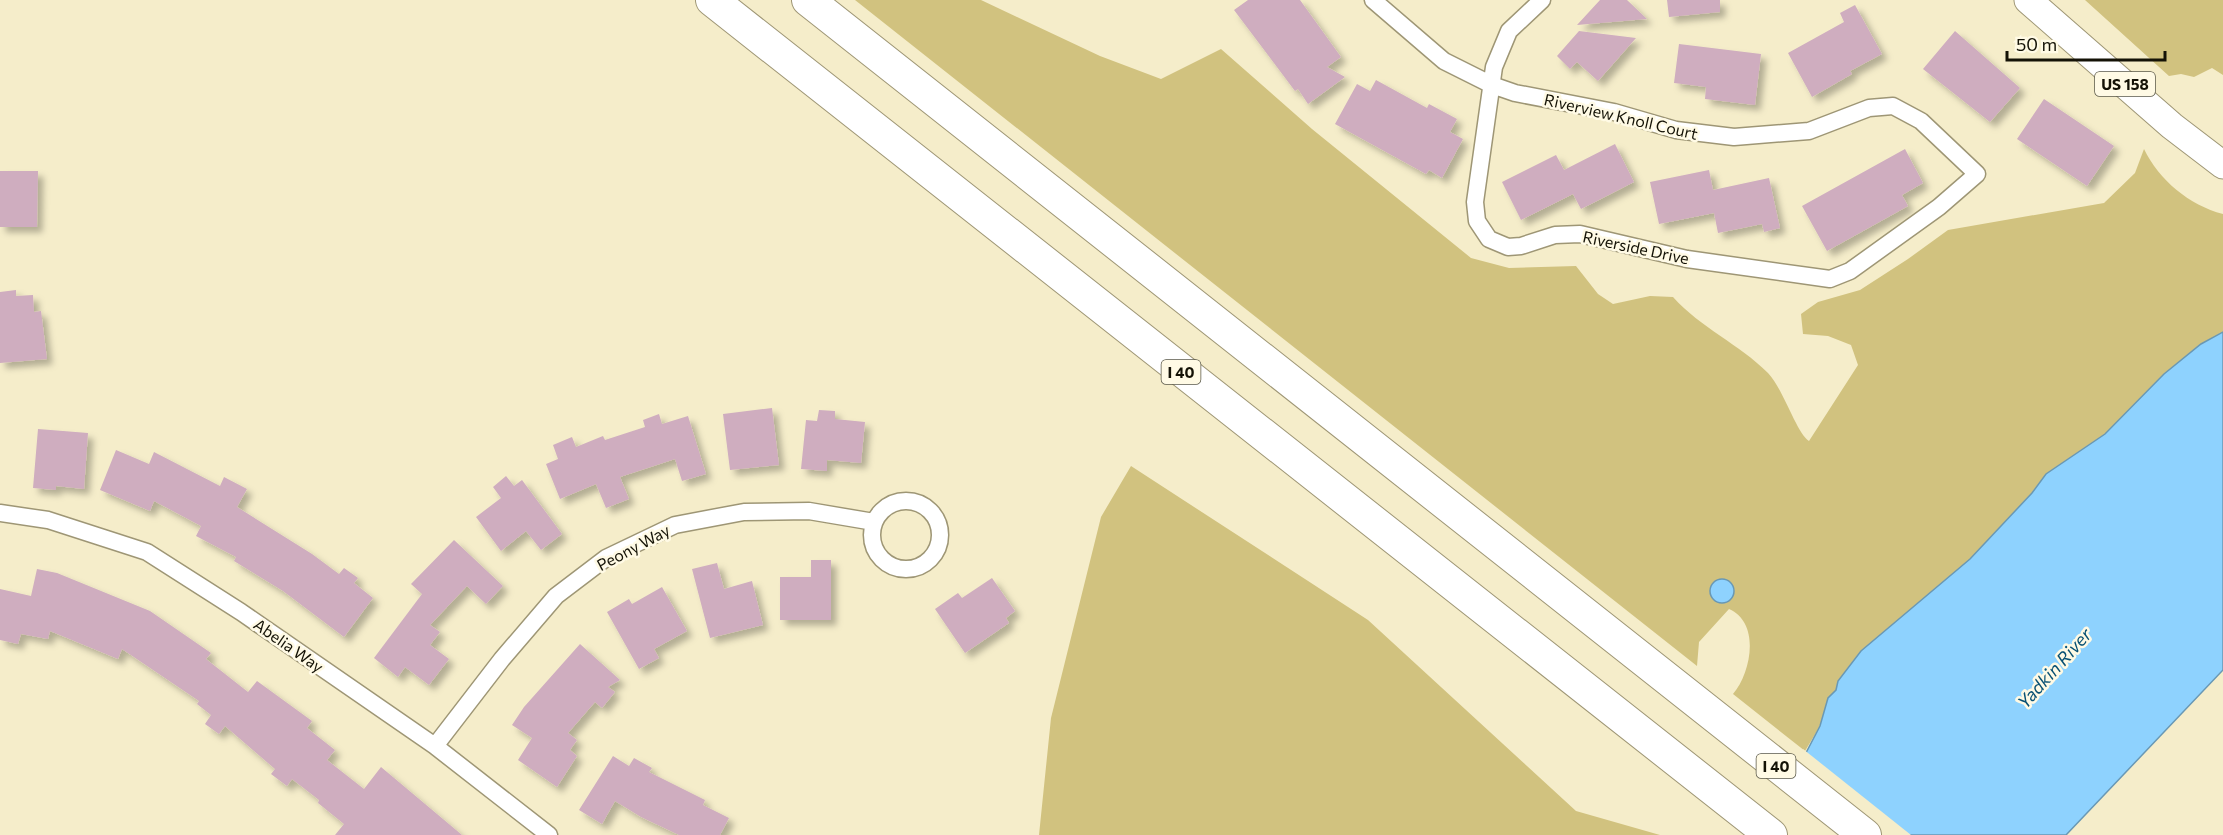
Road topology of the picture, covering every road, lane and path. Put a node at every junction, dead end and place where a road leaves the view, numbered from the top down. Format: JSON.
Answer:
{"nodes":[{"id":1,"x":712,"y":0,"type":"edge"},
{"id":2,"x":808,"y":0,"type":"edge"},
{"id":3,"x":1373,"y":0,"type":"edge"},
{"id":4,"x":1542,"y":0,"type":"edge"},
{"id":5,"x":2028,"y":0,"type":"edge"},
{"id":6,"x":1492,"y":85,"type":"junction"},
{"id":7,"x":2223,"y":165,"type":"edge"},
{"id":8,"x":1977,"y":174,"type":"joint"},
{"id":9,"x":0,"y":513,"type":"edge"},
{"id":10,"x":874,"y":522,"type":"junction"},
{"id":11,"x":435,"y":746,"type":"junction"},
{"id":12,"x":549,"y":835,"type":"edge"},
{"id":13,"x":1771,"y":835,"type":"edge"},
{"id":14,"x":1865,"y":835,"type":"edge"}],
"edges":[{"from":1,"to":13,"type":"highway","number":"I 40"},
{"from":2,"to":14,"type":"highway","number":"I 40"},
{"from":3,"to":6,"type":"street","name":"Riverview Knoll Court"},
{"from":4,"to":6,"type":"street","name":"Riverside Drive"},
{"from":5,"to":7,"type":"main road","number":"US 158"},
{"from":6,"to":8,"type":"street","name":"Riverview Knoll Court"},
{"from":6,"to":8,"type":"street","name":"Riverside Drive"},
{"from":9,"to":11,"type":"street","name":"Abelia Way"},
{"from":10,"to":10,"type":"street"},
{"from":10,"to":11,"type":"street","name":"Peony Way"},
{"from":11,"to":12,"type":"street","name":"Abelia Way"}]}
